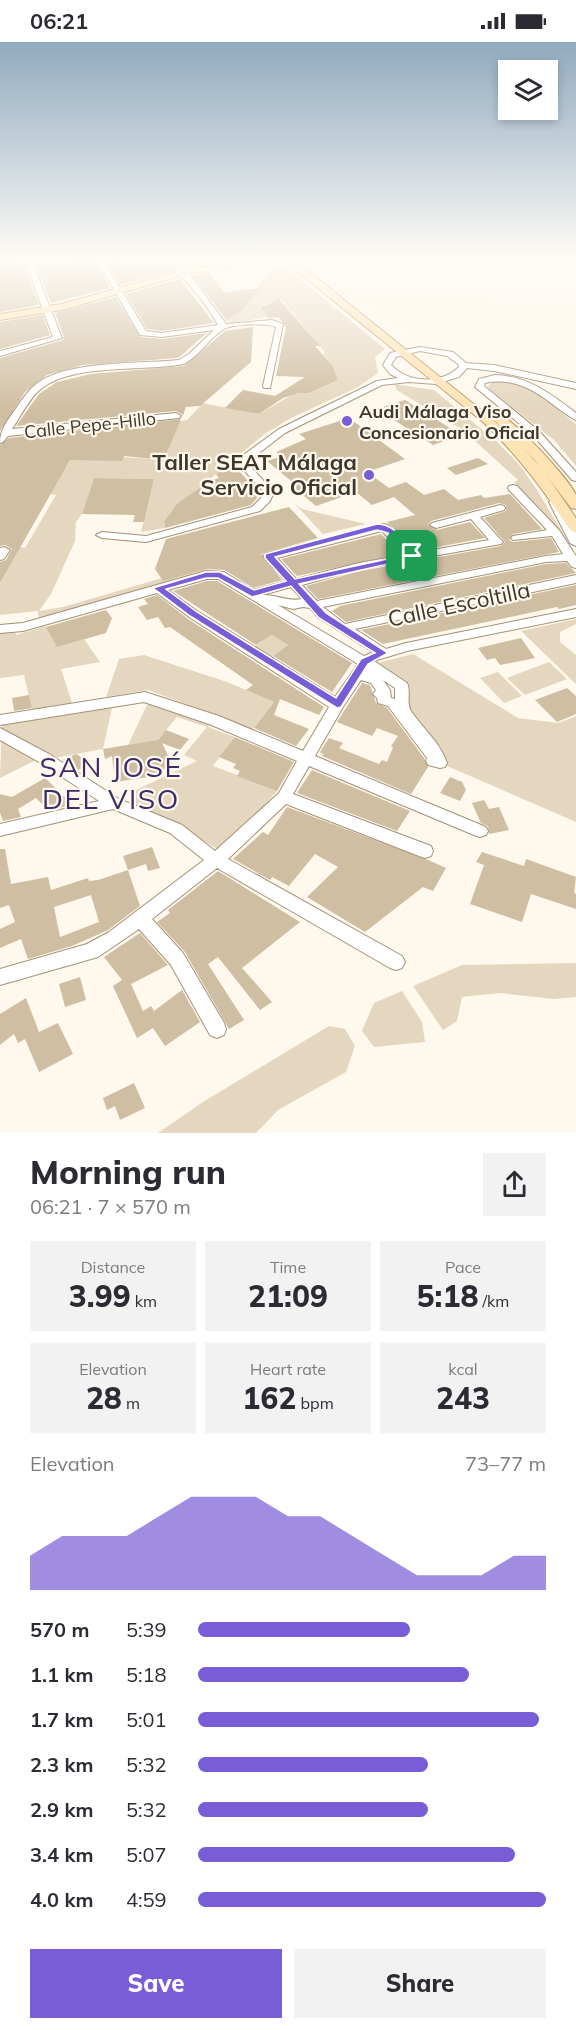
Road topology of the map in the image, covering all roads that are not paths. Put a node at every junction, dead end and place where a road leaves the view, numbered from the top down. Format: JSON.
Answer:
{"nodes":[{"id":1,"x":46,"y":309,"type":"joint"},
{"id":2,"x":129,"y":309,"type":"edge"},
{"id":3,"x":210,"y":309,"type":"edge"},
{"id":4,"x":359,"y":309,"type":"edge"},
{"id":5,"x":0,"y":316,"type":"edge"},
{"id":6,"x":222,"y":327,"type":"junction"},
{"id":7,"x":407,"y":350,"type":"junction"},
{"id":8,"x":0,"y":354,"type":"edge"},
{"id":9,"x":463,"y":365,"type":"junction"},
{"id":10,"x":391,"y":370,"type":"junction"},
{"id":11,"x":412,"y":379,"type":"junction"},
{"id":12,"x":444,"y":379,"type":"junction"},
{"id":13,"x":380,"y":383,"type":"junction"},
{"id":14,"x":267,"y":386,"type":"dead end"},
{"id":15,"x":576,"y":386,"type":"edge"},
{"id":16,"x":176,"y":416,"type":"dead end"},
{"id":17,"x":576,"y":417,"type":"edge"},
{"id":18,"x":2,"y":436,"type":"edge"},
{"id":19,"x":576,"y":478,"type":"edge"},
{"id":20,"x":546,"y":485,"type":"junction"},
{"id":21,"x":513,"y":488,"type":"dead end"},
{"id":22,"x":576,"y":505,"type":"edge"},
{"id":23,"x":500,"y":508,"type":"dead end"},
{"id":24,"x":473,"y":515,"type":"junction"},
{"id":25,"x":436,"y":525,"type":"dead end"},
{"id":26,"x":576,"y":528,"type":"edge"},
{"id":27,"x":555,"y":532,"type":"junction"},
{"id":28,"x":102,"y":536,"type":"dead end"},
{"id":29,"x":517,"y":538,"type":"dead end"},
{"id":30,"x":576,"y":543,"type":"edge"},
{"id":31,"x":507,"y":553,"type":"dead end"},
{"id":32,"x":412,"y":556,"type":"junction"},
{"id":33,"x":573,"y":561,"type":"edge"},
{"id":34,"x":516,"y":564,"type":"junction"},
{"id":35,"x":576,"y":579,"type":"edge"},
{"id":36,"x":293,"y":583,"type":"junction"},
{"id":37,"x":158,"y":588,"type":"junction"},
{"id":38,"x":252,"y":594,"type":"junction"},
{"id":39,"x":314,"y":605,"type":"junction"},
{"id":40,"x":292,"y":611,"type":"junction"},
{"id":41,"x":576,"y":613,"type":"edge"},
{"id":42,"x":343,"y":628,"type":"junction"},
{"id":43,"x":0,"y":629,"type":"edge"},
{"id":44,"x":383,"y":653,"type":"junction"},
{"id":45,"x":368,"y":664,"type":"junction"},
{"id":46,"x":337,"y":705,"type":"junction"},
{"id":47,"x":0,"y":720,"type":"edge"},
{"id":48,"x":0,"y":733,"type":"edge"},
{"id":49,"x":307,"y":758,"type":"junction"},
{"id":50,"x":284,"y":797,"type":"junction"},
{"id":51,"x":114,"y":803,"type":"junction"},
{"id":52,"x":0,"y":830,"type":"edge"},
{"id":53,"x":480,"y":831,"type":"dead end"},
{"id":54,"x":425,"y":851,"type":"dead end"},
{"id":55,"x":216,"y":860,"type":"junction"},
{"id":56,"x":139,"y":917,"type":"junction"},
{"id":57,"x":396,"y":962,"type":"dead end"},
{"id":58,"x":0,"y":977,"type":"edge"},
{"id":59,"x":217,"y":1029,"type":"dead end"}],
"edges":[{"from":1,"to":5,"type":"main road"},
{"from":1,"to":8,"type":"street"},
{"from":2,"to":6,"type":"street"},
{"from":3,"to":6,"type":"street"},
{"from":4,"to":7,"type":"main road"},
{"from":6,"to":14,"type":"street"},
{"from":6,"to":18,"type":"street"},
{"from":7,"to":9,"type":"street"},
{"from":7,"to":10,"type":"street"},
{"from":7,"to":12,"type":"main road"},
{"from":9,"to":12,"type":"street"},
{"from":9,"to":15,"type":"street"},
{"from":10,"to":11,"type":"street"},
{"from":10,"to":13,"type":"street"},
{"from":11,"to":12,"type":"street"},
{"from":11,"to":13,"type":"street"},
{"from":12,"to":20,"type":"main road"},
{"from":12,"to":22,"type":"main road"},
{"from":13,"to":28,"type":"street"},
{"from":16,"to":18,"type":"street","name":"Calle Pepe-Hillo"},
{"from":17,"to":19,"type":"street"},
{"from":20,"to":26,"type":"main road"},
{"from":20,"to":30,"type":"street"},
{"from":21,"to":27,"type":"street"},
{"from":23,"to":24,"type":"street"},
{"from":24,"to":25,"type":"street"},
{"from":24,"to":32,"type":"street"},
{"from":27,"to":29,"type":"street"},
{"from":27,"to":33,"type":"street"},
{"from":31,"to":34,"type":"street"},
{"from":32,"to":36,"type":"street"},
{"from":32,"to":36,"type":"street"},
{"from":33,"to":34,"type":"street"},
{"from":34,"to":39,"type":"street"},
{"from":35,"to":42,"type":"street","name":"Calle Escoltilla"},
{"from":36,"to":38,"type":"street"},
{"from":36,"to":39,"type":"street"},
{"from":37,"to":38,"type":"street"},
{"from":37,"to":43,"type":"street"},
{"from":37,"to":46,"type":"street"},
{"from":38,"to":40,"type":"street"},
{"from":39,"to":40,"type":"street"},
{"from":39,"to":42,"type":"street"},
{"from":40,"to":45,"type":"street"},
{"from":41,"to":44,"type":"street"},
{"from":42,"to":44,"type":"street"},
{"from":44,"to":45,"type":"street"},
{"from":45,"to":45,"type":"street"},
{"from":45,"to":46,"type":"street"},
{"from":46,"to":49,"type":"street"},
{"from":47,"to":49,"type":"street"},
{"from":48,"to":51,"type":"street"},
{"from":49,"to":50,"type":"street"},
{"from":49,"to":53,"type":"street"},
{"from":50,"to":54,"type":"street"},
{"from":50,"to":55,"type":"street"},
{"from":51,"to":52,"type":"street"},
{"from":51,"to":55,"type":"street"},
{"from":55,"to":56,"type":"street"},
{"from":55,"to":57,"type":"street"},
{"from":56,"to":58,"type":"street"},
{"from":56,"to":59,"type":"street"}]}
